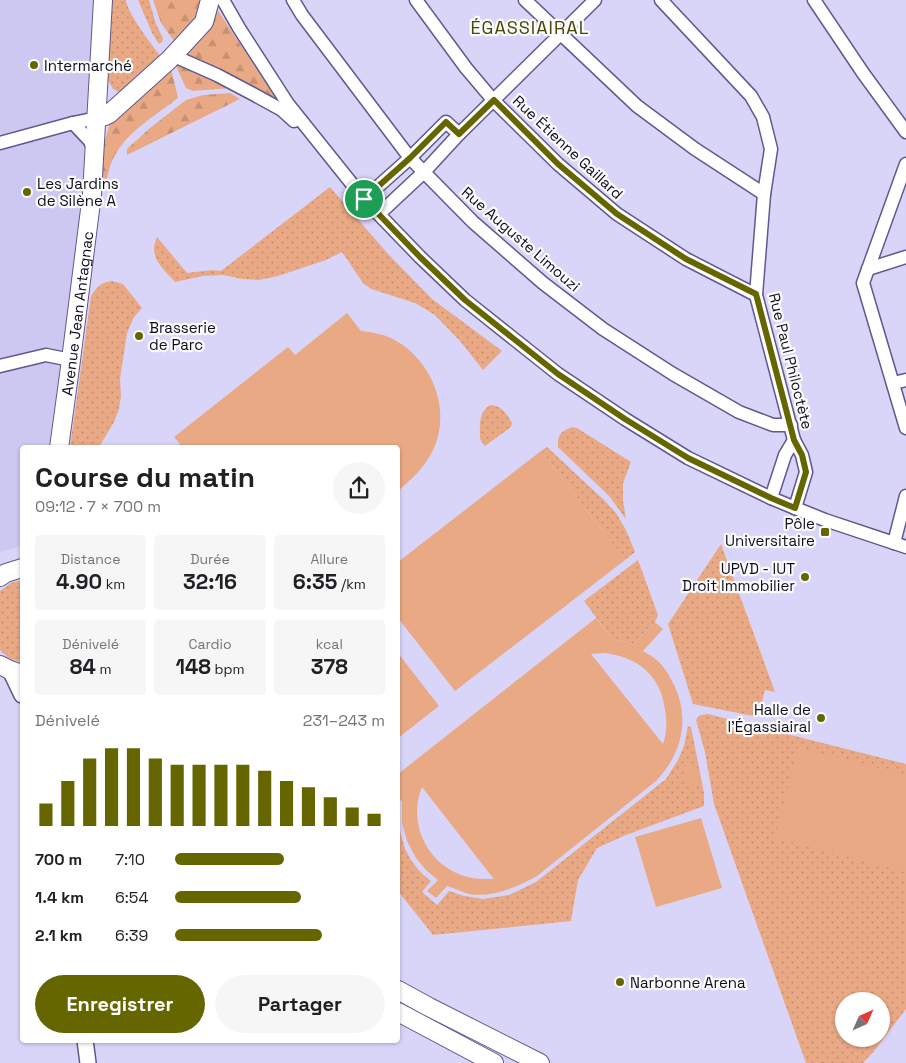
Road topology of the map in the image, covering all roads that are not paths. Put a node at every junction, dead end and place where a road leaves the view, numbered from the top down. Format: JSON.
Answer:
{"nodes":[{"id":1,"x":103,"y":0,"type":"edge"},
{"id":2,"x":210,"y":0,"type":"edge"},
{"id":3,"x":223,"y":0,"type":"edge"},
{"id":4,"x":293,"y":0,"type":"edge"},
{"id":5,"x":416,"y":0,"type":"edge"},
{"id":6,"x":525,"y":0,"type":"edge"},
{"id":7,"x":596,"y":0,"type":"edge"},
{"id":8,"x":661,"y":0,"type":"edge"},
{"id":9,"x":814,"y":0,"type":"edge"},
{"id":10,"x":560,"y":34,"type":"junction"},
{"id":11,"x":174,"y":56,"type":"junction"},
{"id":12,"x":99,"y":83,"type":"junction"},
{"id":13,"x":130,"y":95,"type":"junction"},
{"id":14,"x":494,"y":100,"type":"junction"},
{"id":15,"x":97,"y":118,"type":"junction"},
{"id":16,"x":74,"y":123,"type":"junction"},
{"id":17,"x":906,"y":132,"type":"edge"},
{"id":18,"x":459,"y":134,"type":"junction"},
{"id":19,"x":0,"y":143,"type":"edge"},
{"id":20,"x":324,"y":148,"type":"junction"},
{"id":21,"x":94,"y":151,"type":"junction"},
{"id":22,"x":410,"y":158,"type":"junction"},
{"id":23,"x":906,"y":164,"type":"edge"},
{"id":24,"x":424,"y":172,"type":"junction"},
{"id":25,"x":902,"y":183,"type":"edge"},
{"id":26,"x":764,"y":194,"type":"junction"},
{"id":27,"x":364,"y":199,"type":"junction"},
{"id":28,"x":379,"y":214,"type":"junction"},
{"id":29,"x":906,"y":257,"type":"edge"},
{"id":30,"x":868,"y":269,"type":"junction"},
{"id":31,"x":756,"y":294,"type":"junction"},
{"id":32,"x":71,"y":360,"type":"junction"},
{"id":33,"x":0,"y":366,"type":"edge"},
{"id":34,"x":906,"y":380,"type":"edge"},
{"id":35,"x":893,"y":383,"type":"junction"},
{"id":36,"x":791,"y":425,"type":"junction"},
{"id":37,"x":906,"y":428,"type":"edge"},
{"id":38,"x":794,"y":440,"type":"junction"},
{"id":39,"x":59,"y":445,"type":"edge"},
{"id":40,"x":906,"y":496,"type":"edge"},
{"id":41,"x":771,"y":498,"type":"junction"},
{"id":42,"x":795,"y":508,"type":"junction"},
{"id":43,"x":900,"y":545,"type":"edge"},
{"id":44,"x":11,"y":670,"type":"edge"},
{"id":45,"x":20,"y":690,"type":"edge"},
{"id":46,"x":400,"y":991,"type":"edge"},
{"id":47,"x":400,"y":1013,"type":"edge"},
{"id":48,"x":85,"y":1043,"type":"edge"},
{"id":49,"x":88,"y":1063,"type":"edge"},
{"id":50,"x":494,"y":1063,"type":"edge"},
{"id":51,"x":540,"y":1063,"type":"edge"}],
"edges":[{"from":1,"to":12,"type":"main road","name":"Avenue Jean Antagnac"},
{"from":2,"to":11,"type":"main road"},
{"from":3,"to":20,"type":"street"},
{"from":4,"to":22,"type":"street","name":"Rue Auguste Limouzi"},
{"from":5,"to":14,"type":"street","name":"Rue Étienne Gaillard"},
{"from":6,"to":10,"type":"street"},
{"from":7,"to":10,"type":"street"},
{"from":8,"to":26,"type":"street","name":"Rue Paul Philoctète"},
{"from":9,"to":17,"type":"street"},
{"from":10,"to":14,"type":"street"},
{"from":10,"to":26,"type":"street"},
{"from":11,"to":13,"type":"main road"},
{"from":11,"to":20,"type":"street"},
{"from":12,"to":13,"type":"main road"},
{"from":12,"to":15,"type":"main road","name":"Avenue Jean Antagnac"},
{"from":12,"to":16,"type":"street"},
{"from":13,"to":15,"type":"main road"},
{"from":14,"to":18,"type":"street"},
{"from":14,"to":31,"type":"street","name":"Rue Étienne Gaillard"},
{"from":15,"to":16,"type":"street"},
{"from":15,"to":21,"type":"main road","name":"Avenue Jean Antagnac"},
{"from":16,"to":19,"type":"street"},
{"from":16,"to":21,"type":"street"},
{"from":18,"to":22,"type":"street"},
{"from":18,"to":24,"type":"street"},
{"from":20,"to":27,"type":"street"},
{"from":21,"to":32,"type":"main road","name":"Avenue Jean Antagnac"},
{"from":22,"to":24,"type":"street","name":"Rue Auguste Limouzi"},
{"from":22,"to":27,"type":"street"},
{"from":23,"to":25,"type":"street"},
{"from":24,"to":28,"type":"street"},
{"from":24,"to":36,"type":"street","name":"Rue Auguste Limouzi"},
{"from":25,"to":30,"type":"street"},
{"from":26,"to":31,"type":"street","name":"Rue Paul Philoctète"},
{"from":27,"to":28,"type":"street"},
{"from":28,"to":41,"type":"street"},
{"from":29,"to":30,"type":"street"},
{"from":30,"to":35,"type":"street"},
{"from":31,"to":36,"type":"street","name":"Rue Paul Philoctète"},
{"from":32,"to":33,"type":"street"},
{"from":32,"to":39,"type":"main road","name":"Avenue Jean Antagnac"},
{"from":34,"to":35,"type":"street"},
{"from":35,"to":37,"type":"street"},
{"from":36,"to":38,"type":"street","name":"Rue Paul Philoctète"},
{"from":38,"to":41,"type":"street","name":"Rue Paul Philoctète"},
{"from":38,"to":42,"type":"street","name":"Rue Paul Philoctète"},
{"from":40,"to":43,"type":"street"},
{"from":41,"to":42,"type":"street"},
{"from":42,"to":43,"type":"street"},
{"from":44,"to":45,"type":"street"},
{"from":46,"to":51,"type":"main road"},
{"from":47,"to":50,"type":"main road"},
{"from":48,"to":49,"type":"street"}]}
